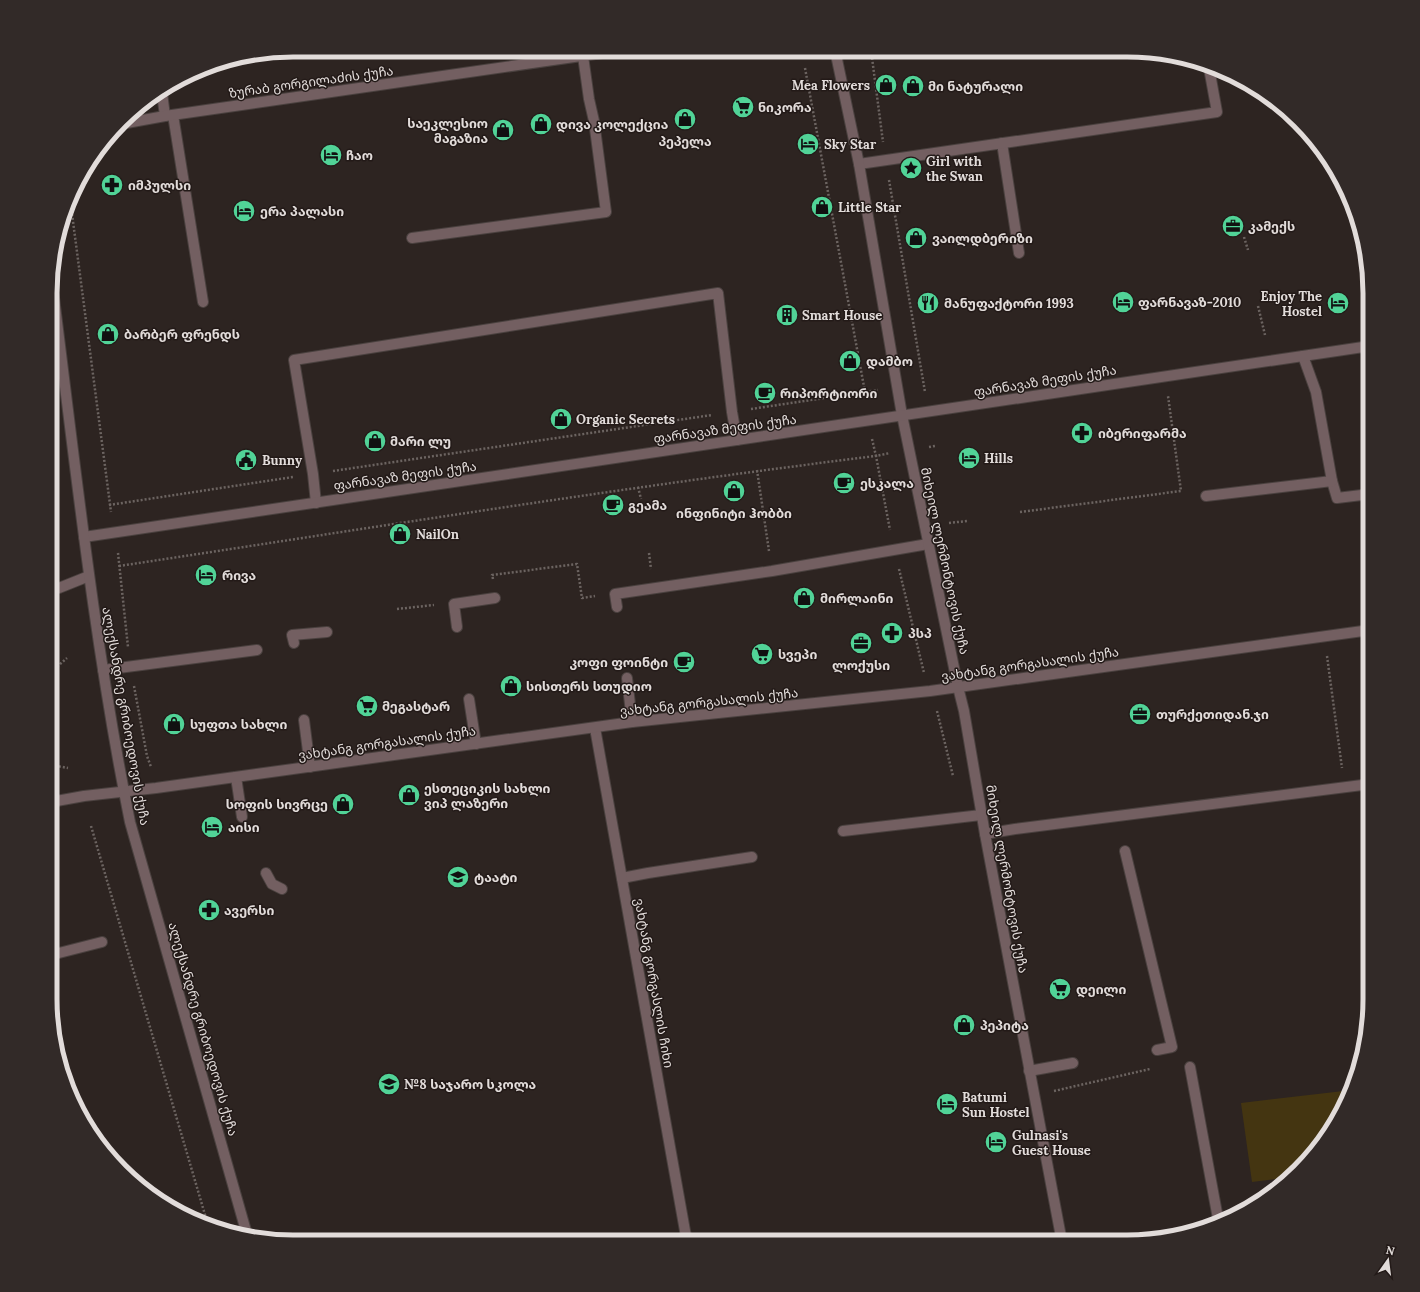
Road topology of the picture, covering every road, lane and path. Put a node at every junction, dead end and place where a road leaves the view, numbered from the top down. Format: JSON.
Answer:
{"nodes":[{"id":1,"x":576,"y":57,"type":"edge"},
{"id":2,"x":583,"y":57,"type":"edge"},
{"id":3,"x":836,"y":57,"type":"edge"},
{"id":4,"x":872,"y":57,"type":"edge"},
{"id":5,"x":805,"y":68,"type":"dead end"},
{"id":6,"x":1211,"y":73,"type":"edge"},
{"id":7,"x":163,"y":97,"type":"edge"},
{"id":8,"x":169,"y":116,"type":"junction"},
{"id":9,"x":129,"y":123,"type":"edge"},
{"id":10,"x":1002,"y":143,"type":"junction"},
{"id":11,"x":886,"y":160,"type":"junction"},
{"id":12,"x":859,"y":164,"type":"junction"},
{"id":13,"x":72,"y":212,"type":"edge"},
{"id":14,"x":1244,"y":237,"type":"dead end"},
{"id":15,"x":412,"y":238,"type":"dead end"},
{"id":16,"x":1248,"y":250,"type":"dead end"},
{"id":17,"x":1019,"y":253,"type":"dead end"},
{"id":18,"x":203,"y":302,"type":"dead end"},
{"id":19,"x":1258,"y":306,"type":"dead end"},
{"id":20,"x":57,"y":322,"type":"edge"},
{"id":21,"x":1265,"y":335,"type":"dead end"},
{"id":22,"x":1363,"y":347,"type":"edge"},
{"id":23,"x":1303,"y":356,"type":"junction"},
{"id":24,"x":1165,"y":376,"type":"junction"},
{"id":25,"x":883,"y":390,"type":"dead end"},
{"id":26,"x":865,"y":392,"type":"junction"},
{"id":27,"x":926,"y":399,"type":"dead end"},
{"id":28,"x":732,"y":412,"type":"junction"},
{"id":29,"x":902,"y":415,"type":"junction"},
{"id":30,"x":871,"y":433,"type":"dead end"},
{"id":31,"x":737,"y":440,"type":"junction"},
{"id":32,"x":893,"y":452,"type":"dead end"},
{"id":33,"x":876,"y":456,"type":"junction"},
{"id":34,"x":758,"y":470,"type":"junction"},
{"id":35,"x":313,"y":474,"type":"junction"},
{"id":36,"x":1332,"y":481,"type":"junction"},
{"id":37,"x":638,"y":487,"type":"junction"},
{"id":38,"x":1363,"y":495,"type":"edge"},
{"id":39,"x":1206,"y":496,"type":"dead end"},
{"id":40,"x":641,"y":499,"type":"dead end"},
{"id":41,"x":316,"y":503,"type":"junction"},
{"id":42,"x":109,"y":505,"type":"junction"},
{"id":43,"x":1020,"y":512,"type":"dead end"},
{"id":44,"x":112,"y":518,"type":"dead end"},
{"id":45,"x":967,"y":521,"type":"dead end"},
{"id":46,"x":950,"y":523,"type":"dead end"},
{"id":47,"x":84,"y":537,"type":"junction"},
{"id":48,"x":928,"y":544,"type":"junction"},
{"id":49,"x":894,"y":550,"type":"junction"},
{"id":50,"x":119,"y":566,"type":"dead end"},
{"id":51,"x":772,"y":571,"type":"junction"},
{"id":52,"x":89,"y":576,"type":"junction"},
{"id":53,"x":57,"y":588,"type":"edge"},
{"id":54,"x":615,"y":594,"type":"junction"},
{"id":55,"x":495,"y":598,"type":"joint"},
{"id":56,"x":454,"y":604,"type":"junction"},
{"id":57,"x":617,"y":607,"type":"dead end"},
{"id":58,"x":397,"y":609,"type":"dead end"},
{"id":59,"x":458,"y":627,"type":"dead end"},
{"id":60,"x":1363,"y":631,"type":"edge"},
{"id":61,"x":327,"y":632,"type":"dead end"},
{"id":62,"x":1327,"y":635,"type":"junction"},
{"id":63,"x":294,"y":644,"type":"dead end"},
{"id":64,"x":256,"y":650,"type":"dead end"},
{"id":65,"x":67,"y":658,"type":"dead end"},
{"id":66,"x":921,"y":664,"type":"dead end"},
{"id":67,"x":57,"y":667,"type":"edge"},
{"id":68,"x":103,"y":670,"type":"junction"},
{"id":69,"x":627,"y":678,"type":"dead end"},
{"id":70,"x":958,"y":687,"type":"junction"},
{"id":71,"x":469,"y":699,"type":"dead end"},
{"id":72,"x":304,"y":720,"type":"dead end"},
{"id":73,"x":632,"y":722,"type":"junction"},
{"id":74,"x":596,"y":728,"type":"junction"},
{"id":75,"x":476,"y":744,"type":"junction"},
{"id":76,"x":147,"y":756,"type":"dead end"},
{"id":77,"x":57,"y":766,"type":"edge"},
{"id":78,"x":310,"y":766,"type":"junction"},
{"id":79,"x":151,"y":767,"type":"dead end"},
{"id":80,"x":68,"y":768,"type":"dead end"},
{"id":81,"x":236,"y":777,"type":"junction"},
{"id":82,"x":1363,"y":785,"type":"edge"},
{"id":83,"x":1344,"y":787,"type":"junction"},
{"id":84,"x":124,"y":791,"type":"junction"},
{"id":85,"x":57,"y":801,"type":"edge"},
{"id":86,"x":981,"y":815,"type":"junction"},
{"id":87,"x":242,"y":817,"type":"dead end"},
{"id":88,"x":91,"y":826,"type":"dead end"},
{"id":89,"x":843,"y":831,"type":"dead end"},
{"id":90,"x":985,"y":834,"type":"junction"},
{"id":91,"x":1125,"y":851,"type":"dead end"},
{"id":92,"x":752,"y":857,"type":"dead end"},
{"id":93,"x":266,"y":873,"type":"dead end"},
{"id":94,"x":622,"y":878,"type":"junction"},
{"id":95,"x":282,"y":889,"type":"dead end"},
{"id":96,"x":102,"y":942,"type":"dead end"},
{"id":97,"x":57,"y":953,"type":"edge"},
{"id":98,"x":1157,"y":1050,"type":"dead end"},
{"id":99,"x":1073,"y":1063,"type":"dead end"},
{"id":100,"x":1190,"y":1067,"type":"dead end"},
{"id":101,"x":1154,"y":1068,"type":"dead end"},
{"id":102,"x":1029,"y":1071,"type":"junction"},
{"id":103,"x":1034,"y":1097,"type":"junction"},
{"id":104,"x":1218,"y":1217,"type":"edge"},
{"id":105,"x":206,"y":1218,"type":"edge"},
{"id":106,"x":246,"y":1230,"type":"edge"},
{"id":107,"x":685,"y":1235,"type":"edge"},
{"id":108,"x":1061,"y":1235,"type":"edge"}],
"edges":[{"from":1,"to":8,"type":"street","name":"ზურაბ გორგილაძის ქუჩა"},
{"from":2,"to":15,"type":"street"},
{"from":3,"to":12,"type":"street","name":"მიხეილ ლერმონტოვის ქუჩა"},
{"from":4,"to":11,"type":"path"},
{"from":5,"to":26,"type":"path"},
{"from":6,"to":10,"type":"street"},
{"from":7,"to":8,"type":"street"},
{"from":8,"to":9,"type":"street","name":"ზურაბ გორგილაძის ქუჩა"},
{"from":8,"to":18,"type":"street"},
{"from":10,"to":11,"type":"street"},
{"from":10,"to":17,"type":"street"},
{"from":11,"to":12,"type":"street"},
{"from":11,"to":27,"type":"path"},
{"from":12,"to":29,"type":"street","name":"მიხეილ ლერმონტოვის ქუჩა"},
{"from":13,"to":42,"type":"path"},
{"from":14,"to":16,"type":"path"},
{"from":19,"to":21,"type":"path"},
{"from":20,"to":47,"type":"street","name":"ალექსანდრე გრიბოედოვის ქუჩა"},
{"from":22,"to":23,"type":"street","name":"ფარნავაზ მეფის ქუჩა"},
{"from":23,"to":24,"type":"street","name":"ფარნავაზ მეფის ქუჩა"},
{"from":23,"to":36,"type":"street"},
{"from":24,"to":29,"type":"street","name":"ფარნავაზ მეფის ქუჩა"},
{"from":24,"to":43,"type":"path"},
{"from":25,"to":26,"type":"path"},
{"from":26,"to":28,"type":"path"},
{"from":28,"to":31,"type":"street"},
{"from":28,"to":35,"type":"path"},
{"from":28,"to":35,"type":"street"},
{"from":29,"to":31,"type":"street","name":"ფარნავაზ მეფის ქუჩა"},
{"from":29,"to":48,"type":"street","name":"მიხეილ ლერმონტოვის ქუჩა"},
{"from":30,"to":33,"type":"path"},
{"from":31,"to":41,"type":"street","name":"ფარნავაზ მეფის ქუჩა"},
{"from":32,"to":33,"type":"path"},
{"from":33,"to":34,"type":"path"},
{"from":33,"to":49,"type":"path"},
{"from":34,"to":37,"type":"path"},
{"from":34,"to":51,"type":"path"},
{"from":35,"to":41,"type":"street"},
{"from":35,"to":42,"type":"path"},
{"from":36,"to":38,"type":"street"},
{"from":36,"to":39,"type":"street"},
{"from":37,"to":40,"type":"path"},
{"from":37,"to":50,"type":"path"},
{"from":41,"to":47,"type":"street","name":"ფარნავაზ მეფის ქუჩა"},
{"from":42,"to":44,"type":"path"},
{"from":45,"to":46,"type":"path"},
{"from":47,"to":52,"type":"street","name":"ალექსანდრე გრიბოედოვის ქუჩა"},
{"from":48,"to":49,"type":"street"},
{"from":48,"to":70,"type":"street","name":"მიხეილ ლერმონტოვის ქუჩა"},
{"from":49,"to":51,"type":"street"},
{"from":49,"to":66,"type":"path"},
{"from":51,"to":54,"type":"street"},
{"from":52,"to":53,"type":"street"},
{"from":52,"to":68,"type":"street","name":"ალექსანდრე გრიბოედოვის ქუჩა"},
{"from":54,"to":55,"type":"path"},
{"from":54,"to":57,"type":"street"},
{"from":55,"to":56,"type":"street"},
{"from":56,"to":58,"type":"path"},
{"from":56,"to":59,"type":"street"},
{"from":60,"to":62,"type":"street","name":"ვახტანგ გორგასალის ქუჩა"},
{"from":61,"to":63,"type":"street"},
{"from":62,"to":70,"type":"street","name":"ვახტანგ გორგასალის ქუჩა"},
{"from":62,"to":83,"type":"path"},
{"from":64,"to":68,"type":"street"},
{"from":65,"to":67,"type":"path"},
{"from":68,"to":84,"type":"street","name":"ალექსანდრე გრიბოედოვის ქუჩა"},
{"from":69,"to":73,"type":"street"},
{"from":70,"to":73,"type":"street","name":"ვახტანგ გორგასალის ქუჩა"},
{"from":70,"to":86,"type":"street","name":"მიხეილ ლერმონტოვის ქუჩა"},
{"from":71,"to":75,"type":"street"},
{"from":72,"to":78,"type":"street"},
{"from":73,"to":74,"type":"street","name":"ვახტანგ გორგასალის ქუჩა"},
{"from":74,"to":75,"type":"street","name":"ვახტანგ გორგასალის ქუჩა"},
{"from":74,"to":94,"type":"street","name":"ვახტანგ გორგასლის ჩიხი"},
{"from":75,"to":78,"type":"street","name":"ვახტანგ გორგასალის ქუჩა"},
{"from":76,"to":79,"type":"path"},
{"from":77,"to":80,"type":"path"},
{"from":78,"to":81,"type":"street","name":"ვახტანგ გორგასალის ქუჩა"},
{"from":81,"to":84,"type":"street","name":"ვახტანგ გორგასალის ქუჩა"},
{"from":81,"to":87,"type":"street"},
{"from":82,"to":83,"type":"street"},
{"from":83,"to":90,"type":"street"},
{"from":84,"to":85,"type":"street","name":"ვახტანგ გორგასალის ქუჩა"},
{"from":84,"to":106,"type":"street","name":"ალექსანდრე გრიბოედოვის ქუჩა"},
{"from":86,"to":89,"type":"street"},
{"from":86,"to":90,"type":"street","name":"მიხეილ ლერმონტოვის ქუჩა"},
{"from":88,"to":105,"type":"path"},
{"from":90,"to":102,"type":"street","name":"მიხეილ ლერმონტოვის ქუჩა"},
{"from":91,"to":98,"type":"street"},
{"from":92,"to":94,"type":"street"},
{"from":93,"to":95,"type":"street"},
{"from":94,"to":107,"type":"street","name":"ვახტანგ გორგასლის ჩიხი"},
{"from":96,"to":97,"type":"street"},
{"from":99,"to":102,"type":"street"},
{"from":100,"to":104,"type":"street"},
{"from":101,"to":103,"type":"path"},
{"from":102,"to":103,"type":"street","name":"მიხეილ ლერმონტოვის ქუჩა"},
{"from":103,"to":108,"type":"street","name":"მიხეილ ლერმონტოვის ქუჩა"}]}
